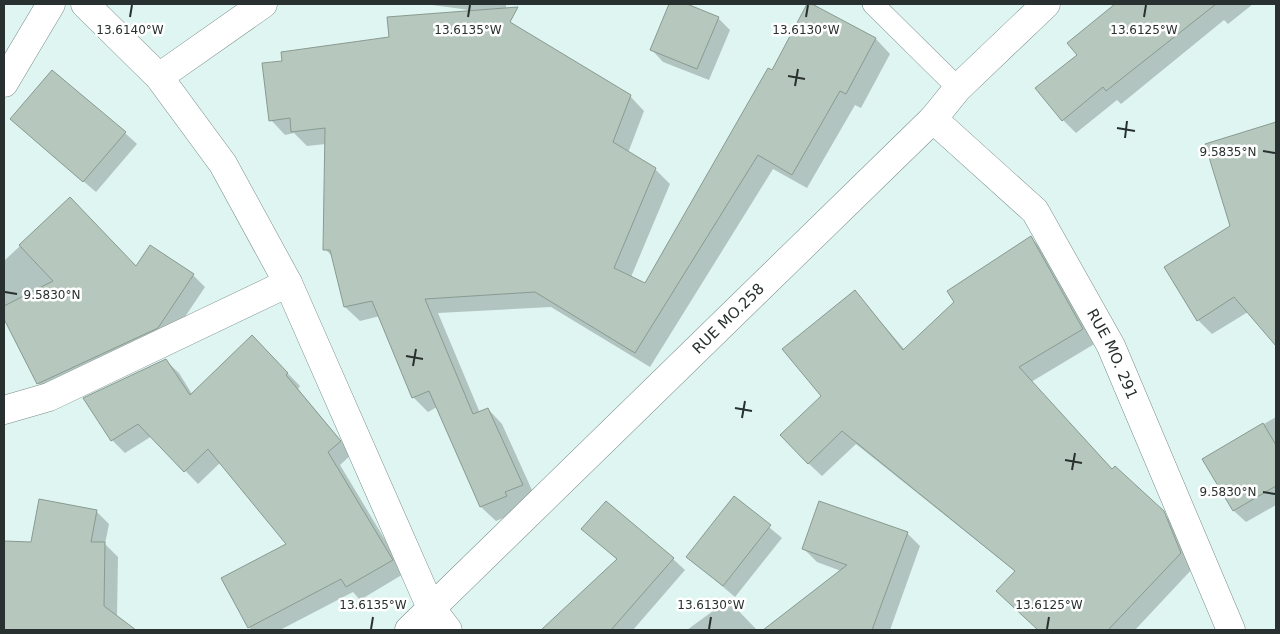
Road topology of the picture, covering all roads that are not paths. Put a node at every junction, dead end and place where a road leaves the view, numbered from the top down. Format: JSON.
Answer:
{"nodes":[{"id":1,"x":51,"y":4,"type":"edge"},
{"id":2,"x":85,"y":4,"type":"edge"},
{"id":3,"x":263,"y":4,"type":"edge"},
{"id":4,"x":873,"y":4,"type":"edge"},
{"id":5,"x":1046,"y":4,"type":"edge"},
{"id":6,"x":159,"y":77,"type":"junction"},
{"id":7,"x":4,"y":83,"type":"edge"},
{"id":8,"x":958,"y":88,"type":"junction"},
{"id":9,"x":933,"y":120,"type":"junction"},
{"id":10,"x":288,"y":283,"type":"junction"},
{"id":11,"x":4,"y":410,"type":"edge"},
{"id":12,"x":431,"y":608,"type":"junction"},
{"id":13,"x":1228,"y":629,"type":"edge"},
{"id":14,"x":409,"y":630,"type":"edge"},
{"id":15,"x":448,"y":630,"type":"edge"}],
"edges":[{"from":1,"to":7,"type":"street"},
{"from":2,"to":6,"type":"street"},
{"from":3,"to":6,"type":"street"},
{"from":4,"to":8,"type":"lane"},
{"from":5,"to":8,"type":"street","name":"RUE MO.258"},
{"from":6,"to":10,"type":"street"},
{"from":8,"to":9,"type":"street","name":"RUE MO.258"},
{"from":9,"to":12,"type":"street","name":"RUE MO.258"},
{"from":9,"to":13,"type":"street","name":"RUE MO. 291"},
{"from":10,"to":11,"type":"street"},
{"from":10,"to":12,"type":"street"},
{"from":12,"to":14,"type":"street","name":"RUE MO.258"},
{"from":12,"to":15,"type":"street"}]}
